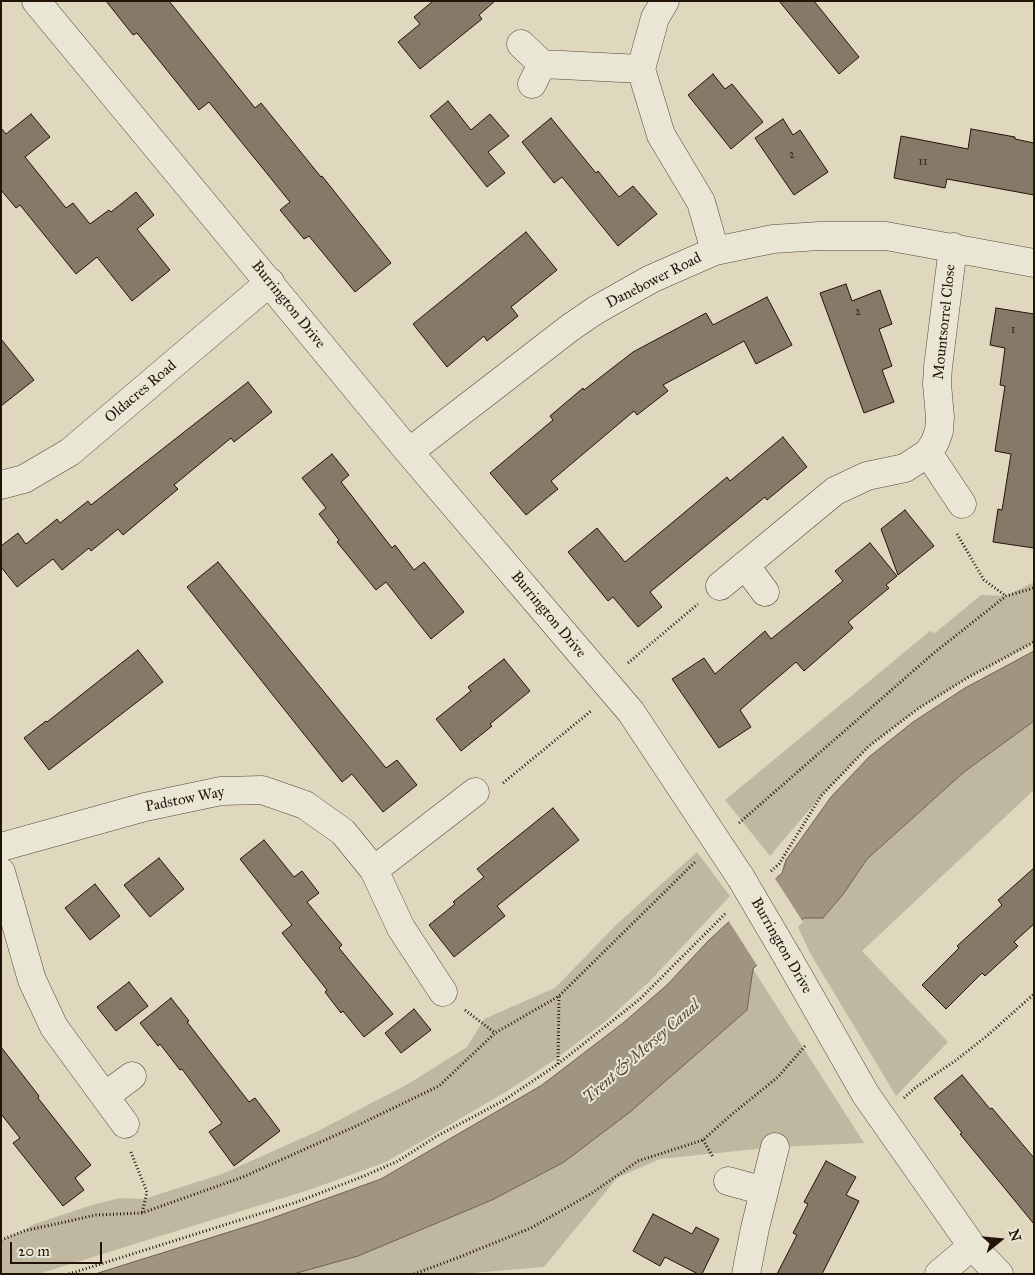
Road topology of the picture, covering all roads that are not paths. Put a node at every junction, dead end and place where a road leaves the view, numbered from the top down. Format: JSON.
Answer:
{"nodes":[{"id":1,"x":36,"y":1,"type":"edge"},
{"id":2,"x":665,"y":1,"type":"edge"},
{"id":3,"x":521,"y":44,"type":"dead end"},
{"id":4,"x":641,"y":69,"type":"junction"},
{"id":5,"x":953,"y":247,"type":"junction"},
{"id":6,"x":715,"y":251,"type":"junction"},
{"id":7,"x":1034,"y":263,"type":"edge"},
{"id":8,"x":270,"y":282,"type":"junction"},
{"id":9,"x":409,"y":452,"type":"junction"},
{"id":10,"x":928,"y":453,"type":"junction"},
{"id":11,"x":1,"y":485,"type":"edge"},
{"id":12,"x":962,"y":504,"type":"road end"},
{"id":13,"x":745,"y":565,"type":"junction"},
{"id":14,"x":720,"y":586,"type":"road end"},
{"id":15,"x":765,"y":592,"type":"dead end"},
{"id":16,"x":476,"y":792,"type":"road end"},
{"id":17,"x":1,"y":847,"type":"edge"},
{"id":18,"x":374,"y":870,"type":"junction"},
{"id":19,"x":1,"y":872,"type":"edge"},
{"id":20,"x":443,"y":992,"type":"road end"},
{"id":21,"x":132,"y":1076,"type":"dead end"},
{"id":22,"x":105,"y":1096,"type":"junction"},
{"id":23,"x":125,"y":1124,"type":"road end"},
{"id":24,"x":775,"y":1146,"type":"dead end"},
{"id":25,"x":728,"y":1181,"type":"dead end"},
{"id":26,"x":764,"y":1192,"type":"junction"},
{"id":27,"x":972,"y":1246,"type":"junction"},
{"id":28,"x":746,"y":1274,"type":"edge"},
{"id":29,"x":939,"y":1274,"type":"edge"},
{"id":30,"x":999,"y":1274,"type":"edge"}],
"edges":[{"from":1,"to":8,"type":"street","name":"Burrington Drive"},
{"from":2,"to":4,"type":"street"},
{"from":3,"to":4,"type":"street"},
{"from":4,"to":6,"type":"street"},
{"from":5,"to":6,"type":"street","name":"Danebower Road"},
{"from":5,"to":7,"type":"street","name":"Danebower Road"},
{"from":5,"to":10,"type":"street","name":"Mountsorrel Close"},
{"from":6,"to":9,"type":"street","name":"Danebower Road"},
{"from":8,"to":9,"type":"street","name":"Burrington Drive"},
{"from":8,"to":11,"type":"street","name":"Oldacres Road"},
{"from":9,"to":27,"type":"street","name":"Burrington Drive","bridge":true},
{"from":10,"to":12,"type":"street"},
{"from":10,"to":13,"type":"street","name":"Mountsorrel Close"},
{"from":13,"to":14,"type":"street","name":"Mountsorrel Close"},
{"from":13,"to":15,"type":"street"},
{"from":16,"to":18,"type":"street"},
{"from":17,"to":18,"type":"street","name":"Padstow Way"},
{"from":18,"to":20,"type":"street","name":"Padstow Way"},
{"from":19,"to":22,"type":"street"},
{"from":21,"to":22,"type":"street"},
{"from":22,"to":23,"type":"street"},
{"from":24,"to":26,"type":"street"},
{"from":25,"to":26,"type":"street"},
{"from":26,"to":28,"type":"street"},
{"from":27,"to":29,"type":"street"},
{"from":27,"to":30,"type":"street","name":"Burrington Drive"}]}
